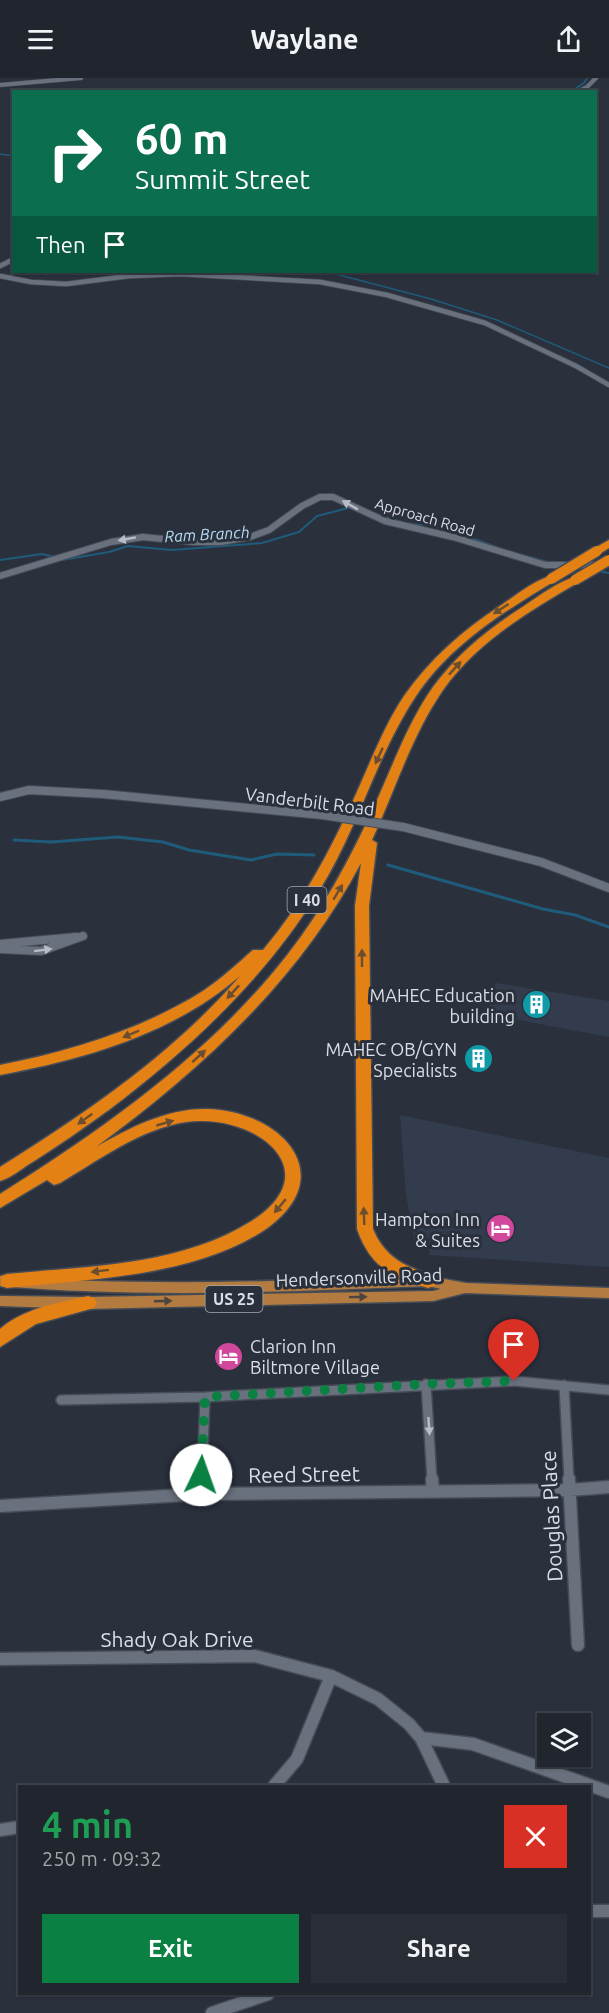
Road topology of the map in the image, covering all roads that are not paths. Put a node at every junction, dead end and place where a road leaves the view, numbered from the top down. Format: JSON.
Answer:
{"nodes":[{"id":1,"x":81,"y":78,"type":"edge"},
{"id":2,"x":596,"y":78,"type":"edge"},
{"id":3,"x":0,"y":85,"type":"edge"},
{"id":4,"x":581,"y":90,"type":"edge"},
{"id":5,"x":0,"y":276,"type":"edge"},
{"id":6,"x":609,"y":385,"type":"edge"},
{"id":7,"x":609,"y":543,"type":"edge"},
{"id":8,"x":609,"y":560,"type":"edge"},
{"id":9,"x":609,"y":565,"type":"edge"},
{"id":10,"x":0,"y":576,"type":"edge"},
{"id":11,"x":0,"y":797,"type":"edge"},
{"id":12,"x":322,"y":815,"type":"joint"},
{"id":13,"x":372,"y":826,"type":"junction"},
{"id":14,"x":403,"y":827,"type":"joint"},
{"id":15,"x":609,"y":888,"type":"edge"},
{"id":16,"x":284,"y":933,"type":"junction"},
{"id":17,"x":0,"y":944,"type":"edge"},
{"id":18,"x":0,"y":949,"type":"edge"},
{"id":19,"x":0,"y":1070,"type":"edge"},
{"id":20,"x":0,"y":1175,"type":"edge"},
{"id":21,"x":0,"y":1203,"type":"edge"},
{"id":22,"x":3,"y":1281,"type":"edge"},
{"id":23,"x":428,"y":1281,"type":"junction"},
{"id":24,"x":466,"y":1288,"type":"junction"},
{"id":25,"x":609,"y":1293,"type":"edge"},
{"id":26,"x":0,"y":1301,"type":"edge"},
{"id":27,"x":88,"y":1303,"type":"junction"},
{"id":28,"x":0,"y":1340,"type":"edge"},
{"id":29,"x":426,"y":1384,"type":"junction"},
{"id":30,"x":564,"y":1385,"type":"junction"},
{"id":31,"x":609,"y":1390,"type":"edge"},
{"id":32,"x":205,"y":1397,"type":"junction"},
{"id":33,"x":61,"y":1400,"type":"dead end"},
{"id":34,"x":609,"y":1487,"type":"edge"},
{"id":35,"x":570,"y":1490,"type":"junction"},
{"id":36,"x":434,"y":1492,"type":"junction"},
{"id":37,"x":201,"y":1494,"type":"junction"},
{"id":38,"x":0,"y":1506,"type":"edge"},
{"id":39,"x":578,"y":1645,"type":"dead end"},
{"id":40,"x":0,"y":1659,"type":"edge"},
{"id":41,"x":332,"y":1676,"type":"junction"},
{"id":42,"x":421,"y":1738,"type":"junction"},
{"id":43,"x":275,"y":1785,"type":"edge"},
{"id":44,"x":444,"y":1785,"type":"edge"},
{"id":45,"x":589,"y":1785,"type":"edge"},
{"id":46,"x":591,"y":1786,"type":"edge"},
{"id":47,"x":609,"y":1792,"type":"edge"},
{"id":48,"x":18,"y":1827,"type":"edge"},
{"id":49,"x":0,"y":1830,"type":"edge"},
{"id":50,"x":591,"y":1911,"type":"edge"},
{"id":51,"x":609,"y":1911,"type":"edge"},
{"id":52,"x":265,"y":1995,"type":"edge"},
{"id":53,"x":212,"y":2013,"type":"edge"}],
"edges":[{"from":1,"to":3,"type":"street"},
{"from":2,"to":4,"type":"street"},
{"from":5,"to":6,"type":"street"},
{"from":7,"to":16,"type":"highway","number":"I 40","one_way":true,"bridge":true},
{"from":13,"to":8,"type":"highway","number":"I 40","one_way":true,"bridge":true},
{"from":9,"to":10,"type":"street","name":"Approach Road","one_way":true},
{"from":11,"to":12,"type":"street","name":"Vanderbilt Road"},
{"from":12,"to":14,"type":"street","name":"Vanderbilt Road","bridge":true},
{"from":21,"to":13,"type":"highway","number":"I 40","one_way":true},
{"from":23,"to":13,"type":"highway","one_way":true},
{"from":14,"to":15,"type":"street","name":"Vanderbilt Road"},
{"from":16,"to":19,"type":"highway","one_way":true},
{"from":16,"to":20,"type":"highway","number":"I 40","one_way":true},
{"from":18,"to":17,"type":"street","one_way":true},
{"from":21,"to":22,"type":"highway","one_way":true},
{"from":22,"to":23,"type":"main road","name":"Hendersonville Road","number":"US 25"},
{"from":23,"to":24,"type":"main road","name":"Hendersonville Road","number":"US 25"},
{"from":24,"to":25,"type":"main road","name":"Hendersonville Road","number":"US 25"},
{"from":27,"to":24,"type":"main road","name":"Hendersonville Road","number":"US 25","one_way":true},
{"from":26,"to":27,"type":"main road","name":"Hendersonville Road","number":"US 25"},
{"from":27,"to":28,"type":"highway"},
{"from":29,"to":30,"type":"street"},
{"from":29,"to":32,"type":"street"},
{"from":29,"to":36,"type":"street","one_way":true},
{"from":30,"to":31,"type":"street"},
{"from":30,"to":35,"type":"street","name":"Douglas Place"},
{"from":32,"to":33,"type":"street"},
{"from":32,"to":37,"type":"street"},
{"from":34,"to":35,"type":"street","name":"Reed Street"},
{"from":35,"to":36,"type":"street","name":"Reed Street"},
{"from":35,"to":39,"type":"street","name":"Douglas Place"},
{"from":36,"to":37,"type":"street","name":"Reed Street"},
{"from":37,"to":38,"type":"street","name":"Reed Street"},
{"from":40,"to":41,"type":"street","name":"Shady Oak Drive"},
{"from":41,"to":42,"type":"street","name":"Shady Oak Drive"},
{"from":41,"to":43,"type":"street"},
{"from":42,"to":44,"type":"street","name":"Shady Oak Drive"},
{"from":42,"to":45,"type":"street"},
{"from":46,"to":47,"type":"street"},
{"from":48,"to":49,"type":"street"},
{"from":50,"to":51,"type":"street"},
{"from":52,"to":53,"type":"street"}]}
